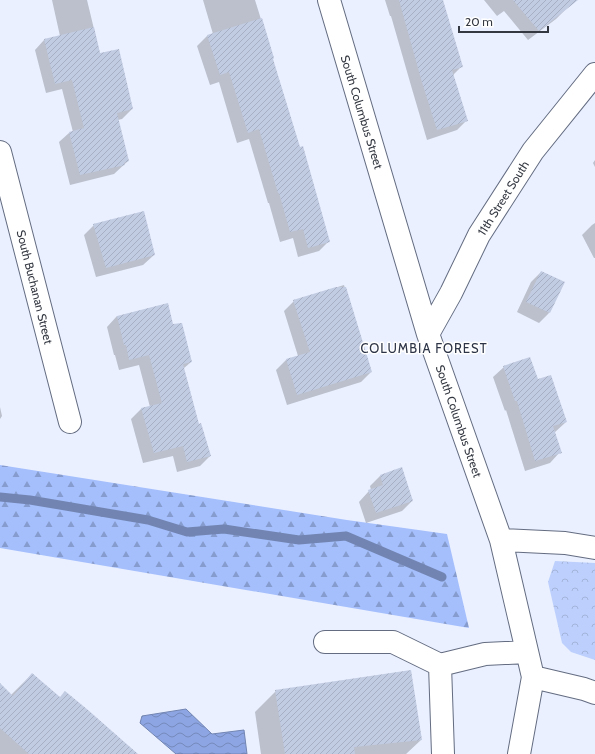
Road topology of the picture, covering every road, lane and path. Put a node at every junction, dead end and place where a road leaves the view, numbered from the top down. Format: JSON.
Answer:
{"nodes":[{"id":1,"x":329,"y":0,"type":"edge"},
{"id":2,"x":595,"y":74,"type":"edge"},
{"id":3,"x":0,"y":152,"type":"edge"},
{"id":4,"x":428,"y":334,"type":"junction"},
{"id":5,"x":70,"y":422,"type":"dead end"},
{"id":6,"x":501,"y":540,"type":"junction"},
{"id":7,"x":595,"y":548,"type":"edge"},
{"id":8,"x":325,"y":642,"type":"dead end"},
{"id":9,"x":527,"y":652,"type":"junction"},
{"id":10,"x":440,"y":665,"type":"junction"},
{"id":11,"x":533,"y":677,"type":"junction"},
{"id":12,"x":595,"y":693,"type":"edge"},
{"id":13,"x":443,"y":754,"type":"edge"},
{"id":14,"x":520,"y":754,"type":"edge"}],
"edges":[{"from":1,"to":4,"type":"street","name":"South Columbus Street"},
{"from":2,"to":4,"type":"street","name":"11th Street South"},
{"from":3,"to":5,"type":"street","name":"South Buchanan Street"},
{"from":4,"to":6,"type":"street","name":"South Columbus Street"},
{"from":6,"to":7,"type":"street"},
{"from":6,"to":9,"type":"street","name":"South Columbus Street"},
{"from":8,"to":10,"type":"street"},
{"from":9,"to":10,"type":"street"},
{"from":9,"to":11,"type":"street","name":"South Columbus Street"},
{"from":10,"to":13,"type":"street"},
{"from":11,"to":12,"type":"street"},
{"from":11,"to":14,"type":"street","name":"South Columbus Street"}]}
